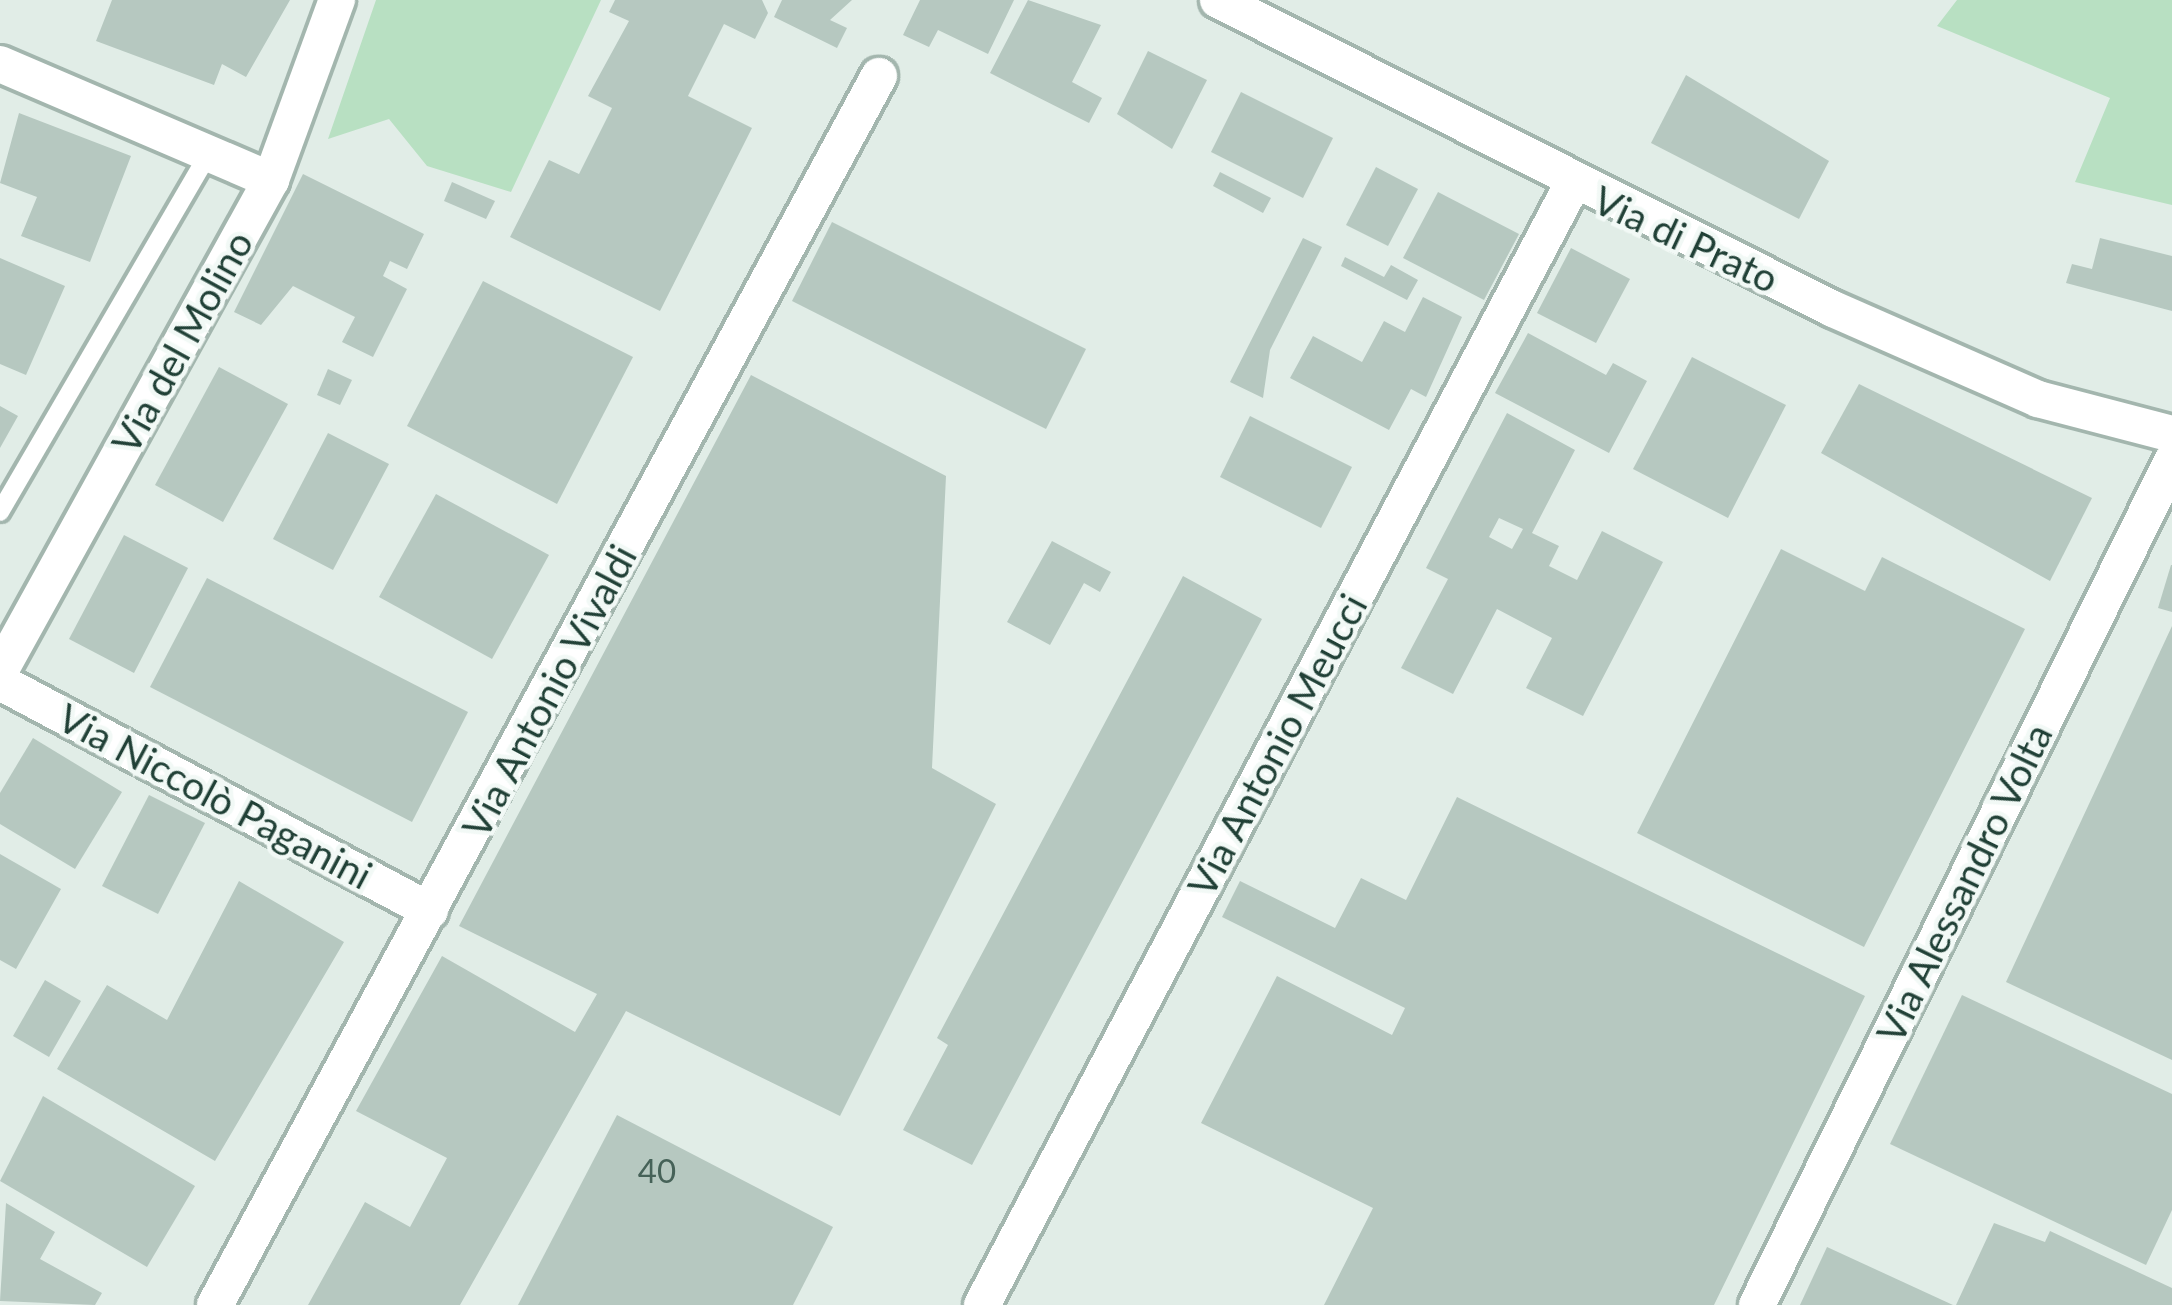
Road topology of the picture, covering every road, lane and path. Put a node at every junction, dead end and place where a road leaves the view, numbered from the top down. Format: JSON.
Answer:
{"nodes":[{"id":1,"x":337,"y":0,"type":"edge"},
{"id":2,"x":1218,"y":0,"type":"edge"},
{"id":3,"x":0,"y":64,"type":"edge"},
{"id":4,"x":879,"y":76,"type":"dead end"},
{"id":5,"x":211,"y":151,"type":"junction"},
{"id":6,"x":271,"y":180,"type":"junction"},
{"id":7,"x":1572,"y":185,"type":"junction"},
{"id":8,"x":2172,"y":434,"type":"edge"},
{"id":9,"x":2172,"y":461,"type":"edge"},
{"id":10,"x":0,"y":512,"type":"edge"},
{"id":11,"x":0,"y":671,"type":"edge"},
{"id":12,"x":0,"y":682,"type":"edge"},
{"id":13,"x":430,"y":911,"type":"junction"},
{"id":14,"x":215,"y":1305,"type":"edge"},
{"id":15,"x":982,"y":1305,"type":"edge"},
{"id":16,"x":1756,"y":1305,"type":"edge"}],
"edges":[{"from":1,"to":6,"type":"street","name":"Via del Molino"},
{"from":2,"to":7,"type":"street","name":"Via di Prato"},
{"from":3,"to":5,"type":"street"},
{"from":4,"to":13,"type":"street","name":"Via Antonio Vivaldi"},
{"from":5,"to":6,"type":"street"},
{"from":5,"to":10,"type":"lane"},
{"from":6,"to":11,"type":"street","name":"Via del Molino"},
{"from":7,"to":8,"type":"street","name":"Via di Prato"},
{"from":7,"to":15,"type":"street","name":"Via Antonio Meucci"},
{"from":9,"to":16,"type":"street","name":"Via Alessandro Volta"},
{"from":12,"to":13,"type":"street","name":"Via Niccolò Paganini"},
{"from":13,"to":14,"type":"street","name":"Via Antonio Vivaldi"}]}
